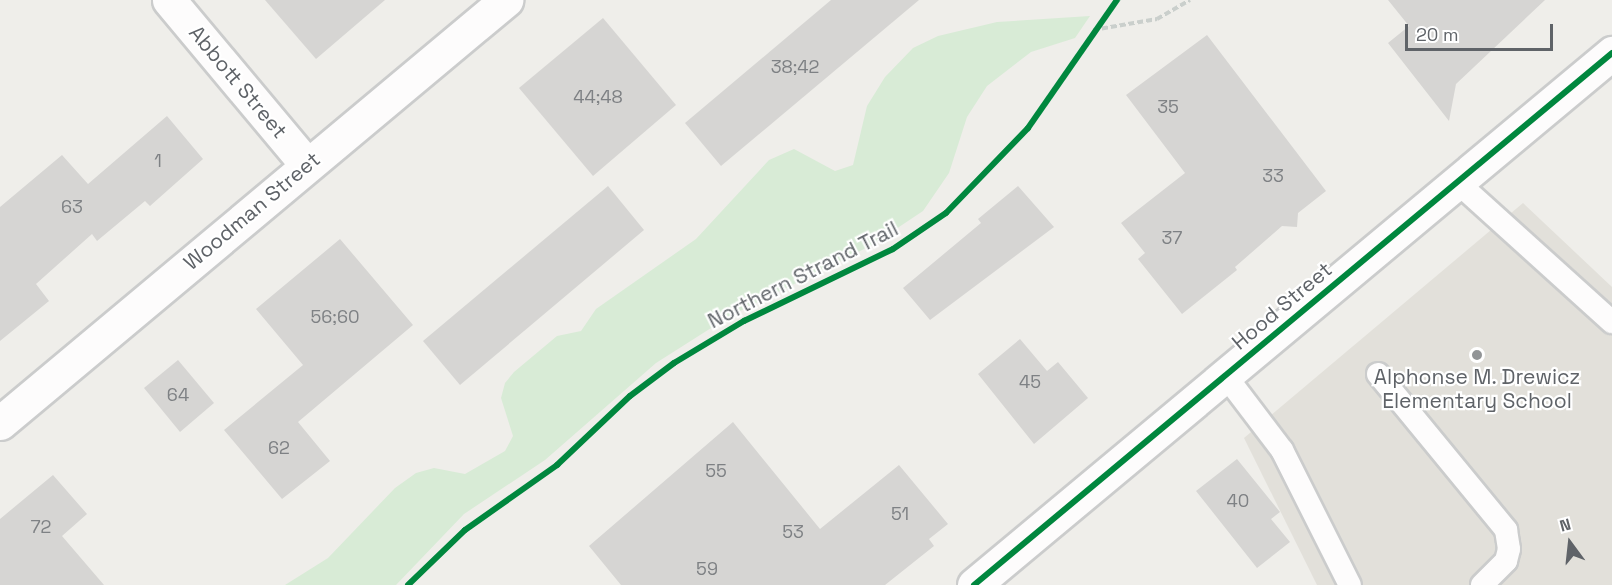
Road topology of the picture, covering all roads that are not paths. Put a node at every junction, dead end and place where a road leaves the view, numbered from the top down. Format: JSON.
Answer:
{"nodes":[{"id":1,"x":169,"y":0,"type":"edge"},
{"id":2,"x":506,"y":0,"type":"edge"},
{"id":3,"x":1609,"y":62,"type":"edge"},
{"id":4,"x":308,"y":165,"type":"junction"},
{"id":5,"x":1457,"y":182,"type":"junction"},
{"id":6,"x":1612,"y":322,"type":"edge"},
{"id":7,"x":1378,"y":374,"type":"dead end"},
{"id":8,"x":1225,"y":375,"type":"junction"},
{"id":9,"x":0,"y":423,"type":"edge"},
{"id":10,"x":974,"y":585,"type":"edge"},
{"id":11,"x":1350,"y":585,"type":"edge"},
{"id":12,"x":1482,"y":585,"type":"edge"}],
"edges":[{"from":1,"to":4,"type":"street","name":"Abbott Street"},
{"from":2,"to":4,"type":"street","name":"Woodman Street"},
{"from":3,"to":5,"type":"street","name":"Hood Street"},
{"from":4,"to":9,"type":"street","name":"Woodman Street"},
{"from":5,"to":6,"type":"lane"},
{"from":5,"to":8,"type":"street","name":"Hood Street"},
{"from":7,"to":12,"type":"lane"},
{"from":8,"to":10,"type":"street","name":"Hood Street"},
{"from":8,"to":11,"type":"lane"}]}
